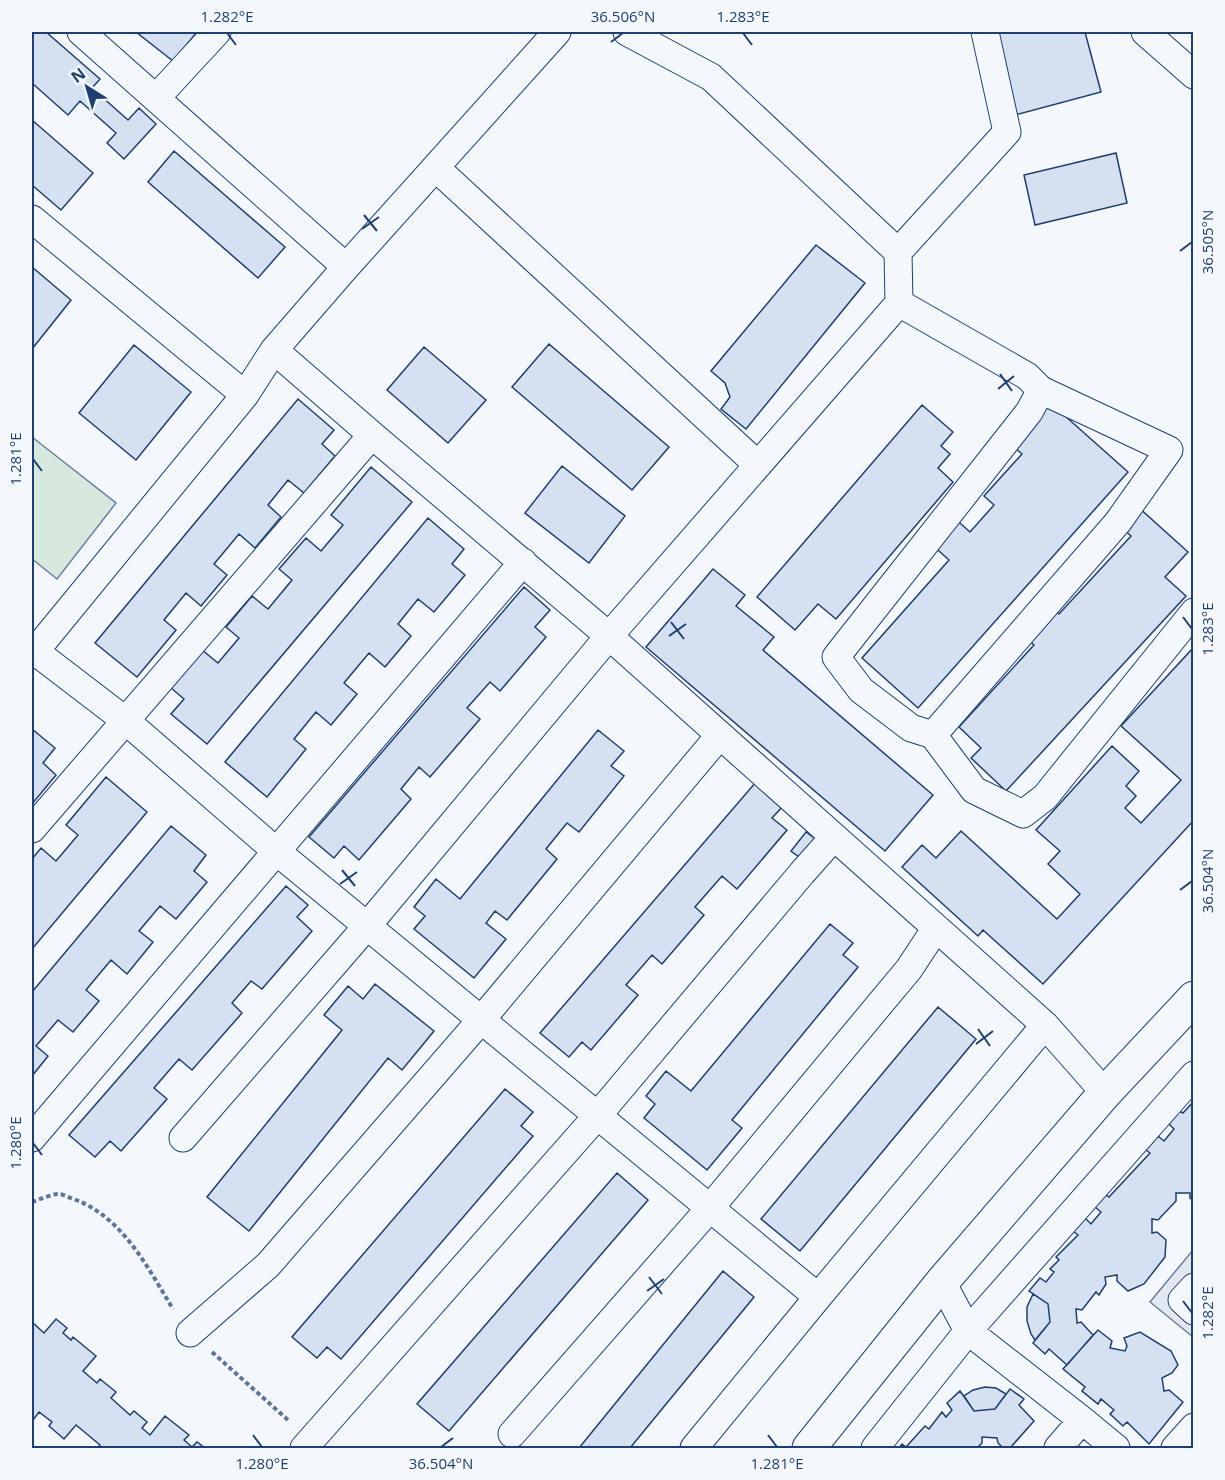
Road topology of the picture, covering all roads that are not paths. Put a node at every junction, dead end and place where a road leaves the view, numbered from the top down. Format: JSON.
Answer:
{"nodes":[{"id":1,"x":81,"y":32,"type":"edge"},
{"id":2,"x":217,"y":32,"type":"edge"},
{"id":3,"x":557,"y":32,"type":"edge"},
{"id":4,"x":627,"y":32,"type":"edge"},
{"id":5,"x":985,"y":32,"type":"edge"},
{"id":6,"x":1145,"y":32,"type":"edge"},
{"id":7,"x":1194,"y":75,"type":"edge"},
{"id":8,"x":156,"y":98,"type":"junction"},
{"id":9,"x":436,"y":168,"type":"junction"},
{"id":10,"x":32,"y":219,"type":"edge"},
{"id":11,"x":898,"y":252,"type":"junction"},
{"id":12,"x":346,"y":267,"type":"junction"},
{"id":13,"x":899,"y":303,"type":"junction"},
{"id":14,"x":274,"y":350,"type":"junction"},
{"id":15,"x":1041,"y":390,"type":"junction"},
{"id":16,"x":245,"y":395,"type":"junction"},
{"id":17,"x":372,"y":435,"type":"junction"},
{"id":18,"x":758,"y":465,"type":"junction"},
{"id":19,"x":523,"y":562,"type":"junction"},
{"id":20,"x":1194,"y":612,"type":"edge"},
{"id":21,"x":609,"y":636,"type":"junction"},
{"id":22,"x":32,"y":652,"type":"edge"},
{"id":23,"x":126,"y":721,"type":"junction"},
{"id":24,"x":720,"y":735,"type":"junction"},
{"id":25,"x":933,"y":735,"type":"junction"},
{"id":26,"x":32,"y":829,"type":"edge"},
{"id":27,"x":834,"y":837,"type":"junction"},
{"id":28,"x":276,"y":851,"type":"junction"},
{"id":29,"x":367,"y":926,"type":"junction"},
{"id":30,"x":936,"y":928,"type":"junction"},
{"id":31,"x":1194,"y":998,"type":"edge"},
{"id":32,"x":481,"y":1020,"type":"junction"},
{"id":33,"x":1045,"y":1025,"type":"junction"},
{"id":34,"x":1194,"y":1075,"type":"edge"},
{"id":35,"x":1105,"y":1093,"type":"junction"},
{"id":36,"x":598,"y":1115,"type":"junction"},
{"id":37,"x":32,"y":1138,"type":"edge"},
{"id":38,"x":183,"y":1138,"type":"dead end"},
{"id":39,"x":710,"y":1208,"type":"junction"},
{"id":40,"x":942,"y":1282,"type":"junction"},
{"id":41,"x":1194,"y":1287,"type":"edge"},
{"id":42,"x":818,"y":1297,"type":"junction"},
{"id":43,"x":1194,"y":1311,"type":"edge"},
{"id":44,"x":968,"y":1330,"type":"junction"},
{"id":45,"x":190,"y":1333,"type":"dead end"},
{"id":46,"x":1082,"y":1420,"type":"junction"},
{"id":47,"x":1194,"y":1427,"type":"edge"},
{"id":48,"x":512,"y":1434,"type":"dead end"},
{"id":49,"x":304,"y":1449,"type":"edge"},
{"id":50,"x":694,"y":1449,"type":"edge"},
{"id":51,"x":809,"y":1449,"type":"edge"},
{"id":52,"x":875,"y":1449,"type":"edge"},
{"id":53,"x":1058,"y":1449,"type":"edge"},
{"id":54,"x":1116,"y":1449,"type":"edge"},
{"id":55,"x":1175,"y":1449,"type":"edge"}],
"edges":[{"from":1,"to":8,"type":"street"},
{"from":2,"to":8,"type":"street"},
{"from":3,"to":9,"type":"street"},
{"from":4,"to":11,"type":"street"},
{"from":5,"to":11,"type":"street"},
{"from":6,"to":7,"type":"street"},
{"from":8,"to":12,"type":"street"},
{"from":9,"to":12,"type":"street"},
{"from":9,"to":18,"type":"street"},
{"from":10,"to":16,"type":"street"},
{"from":11,"to":13,"type":"street"},
{"from":12,"to":14,"type":"street"},
{"from":13,"to":15,"type":"street"},
{"from":13,"to":18,"type":"street"},
{"from":14,"to":16,"type":"street"},
{"from":14,"to":17,"type":"street"},
{"from":15,"to":25,"type":"street"},
{"from":15,"to":25,"type":"street"},
{"from":16,"to":22,"type":"street"},
{"from":17,"to":19,"type":"street"},
{"from":17,"to":23,"type":"street"},
{"from":18,"to":21,"type":"street"},
{"from":19,"to":21,"type":"street"},
{"from":19,"to":28,"type":"street"},
{"from":20,"to":25,"type":"street"},
{"from":21,"to":24,"type":"street"},
{"from":21,"to":29,"type":"street"},
{"from":22,"to":23,"type":"street"},
{"from":23,"to":26,"type":"street"},
{"from":23,"to":28,"type":"street"},
{"from":24,"to":27,"type":"street"},
{"from":24,"to":32,"type":"street"},
{"from":27,"to":30,"type":"street"},
{"from":27,"to":36,"type":"street"},
{"from":28,"to":29,"type":"street"},
{"from":28,"to":37,"type":"street"},
{"from":29,"to":32,"type":"street"},
{"from":29,"to":38,"type":"street"},
{"from":30,"to":33,"type":"street"},
{"from":30,"to":39,"type":"street"},
{"from":31,"to":35,"type":"main road"},
{"from":32,"to":36,"type":"street"},
{"from":32,"to":45,"type":"street"},
{"from":33,"to":35,"type":"street"},
{"from":33,"to":42,"type":"street"},
{"from":34,"to":44,"type":"street"},
{"from":35,"to":40,"type":"main road"},
{"from":36,"to":39,"type":"street"},
{"from":36,"to":49,"type":"street"},
{"from":39,"to":42,"type":"street"},
{"from":39,"to":48,"type":"street"},
{"from":40,"to":44,"type":"street"},
{"from":40,"to":51,"type":"main road"},
{"from":41,"to":43,"type":"street"},
{"from":42,"to":50,"type":"street"},
{"from":44,"to":46,"type":"street"},
{"from":44,"to":52,"type":"street"},
{"from":46,"to":53,"type":"street"},
{"from":46,"to":54,"type":"street"},
{"from":47,"to":55,"type":"street"}]}
